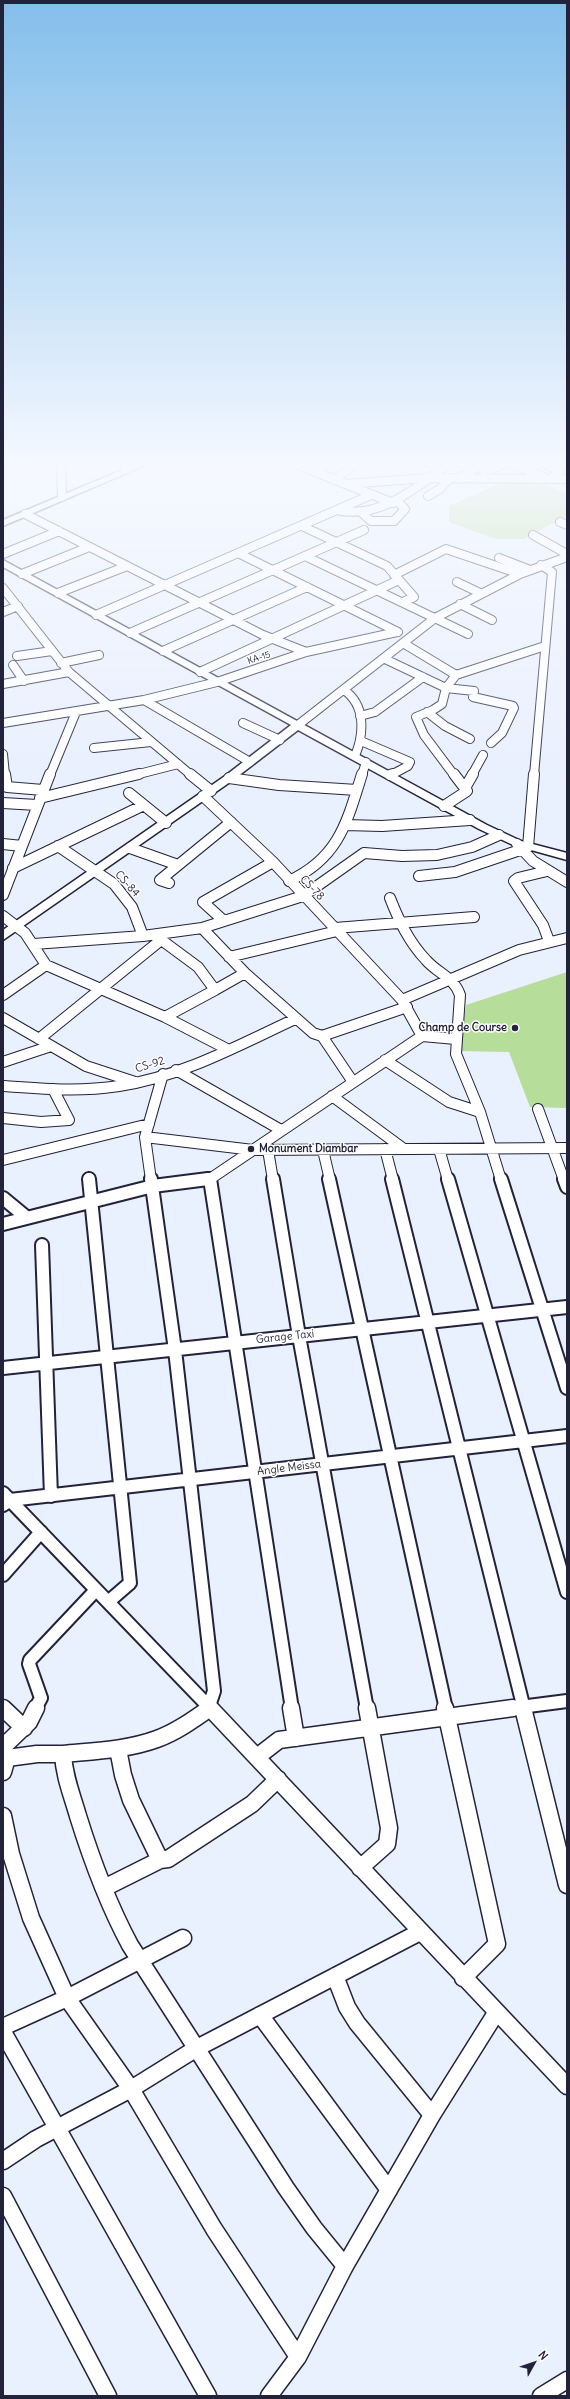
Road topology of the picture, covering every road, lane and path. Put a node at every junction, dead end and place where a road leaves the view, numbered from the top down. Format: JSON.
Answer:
{"nodes":[{"id":1,"x":24,"y":575,"type":"edge"},
{"id":2,"x":104,"y":575,"type":"edge"},
{"id":3,"x":144,"y":575,"type":"edge"},
{"id":4,"x":190,"y":575,"type":"edge"},
{"id":5,"x":261,"y":575,"type":"edge"},
{"id":6,"x":282,"y":575,"type":"edge"},
{"id":7,"x":345,"y":575,"type":"edge"},
{"id":8,"x":399,"y":575,"type":"edge"},
{"id":9,"x":518,"y":575,"type":"edge"},
{"id":10,"x":552,"y":575,"type":"edge"},
{"id":11,"x":396,"y":577,"type":"junction"},
{"id":12,"x":457,"y":582,"type":"dead end"},
{"id":13,"x":166,"y":586,"type":"junction"},
{"id":14,"x":307,"y":587,"type":"junction"},
{"id":15,"x":3,"y":588,"type":"edge"},
{"id":16,"x":379,"y":591,"type":"junction"},
{"id":17,"x":58,"y":593,"type":"junction"},
{"id":18,"x":480,"y":593,"type":"junction"},
{"id":19,"x":403,"y":602,"type":"junction"},
{"id":20,"x":199,"y":603,"type":"junction"},
{"id":21,"x":460,"y":604,"type":"junction"},
{"id":22,"x":18,"y":606,"type":"junction"},
{"id":23,"x":346,"y":606,"type":"junction"},
{"id":24,"x":3,"y":612,"type":"edge"},
{"id":25,"x":96,"y":615,"type":"junction"},
{"id":26,"x":435,"y":618,"type":"junction"},
{"id":27,"x":233,"y":620,"type":"junction"},
{"id":28,"x":492,"y":620,"type":"dead end"},
{"id":29,"x":397,"y":632,"type":"junction"},
{"id":30,"x":130,"y":633,"type":"junction"},
{"id":31,"x":468,"y":634,"type":"dead end"},
{"id":32,"x":409,"y":638,"type":"junction"},
{"id":33,"x":274,"y":639,"type":"junction"},
{"id":34,"x":403,"y":643,"type":"junction"},
{"id":35,"x":545,"y":646,"type":"junction"},
{"id":36,"x":52,"y":651,"type":"junction"},
{"id":37,"x":163,"y":651,"type":"junction"},
{"id":38,"x":306,"y":652,"type":"junction"},
{"id":39,"x":17,"y":656,"type":"dead end"},
{"id":40,"x":99,"y":656,"type":"dead end"},
{"id":41,"x":385,"y":659,"type":"junction"},
{"id":42,"x":61,"y":662,"type":"junction"},
{"id":43,"x":13,"y":665,"type":"dead end"},
{"id":44,"x":69,"y":672,"type":"junction"},
{"id":45,"x":200,"y":672,"type":"junction"},
{"id":46,"x":456,"y":675,"type":"junction"},
{"id":47,"x":423,"y":677,"type":"junction"},
{"id":48,"x":24,"y":681,"type":"junction"},
{"id":49,"x":217,"y":682,"type":"junction"},
{"id":50,"x":3,"y":684,"type":"edge"},
{"id":51,"x":446,"y":688,"type":"junction"},
{"id":52,"x":344,"y":690,"type":"junction"},
{"id":53,"x":144,"y":700,"type":"junction"},
{"id":54,"x":108,"y":707,"type":"junction"},
{"id":55,"x":76,"y":712,"type":"junction"},
{"id":56,"x":427,"y":712,"type":"junction"},
{"id":57,"x":360,"y":716,"type":"junction"},
{"id":58,"x":3,"y":723,"type":"edge"},
{"id":59,"x":243,"y":723,"type":"dead end"},
{"id":60,"x":298,"y":725,"type":"junction"},
{"id":61,"x":470,"y":739,"type":"dead end"},
{"id":62,"x":280,"y":740,"type":"junction"},
{"id":63,"x":361,"y":741,"type":"junction"},
{"id":64,"x":151,"y":742,"type":"junction"},
{"id":65,"x":491,"y":743,"type":"dead end"},
{"id":66,"x":94,"y":748,"type":"dead end"},
{"id":67,"x":3,"y":754,"type":"edge"},
{"id":68,"x":484,"y":755,"type":"dead end"},
{"id":69,"x":355,"y":756,"type":"junction"},
{"id":70,"x":250,"y":762,"type":"junction"},
{"id":71,"x":366,"y":762,"type":"junction"},
{"id":72,"x":178,"y":764,"type":"junction"},
{"id":73,"x":390,"y":775,"type":"junction"},
{"id":74,"x":229,"y":778,"type":"junction"},
{"id":75,"x":465,"y":788,"type":"junction"},
{"id":76,"x":43,"y":790,"type":"junction"},
{"id":77,"x":357,"y":790,"type":"junction"},
{"id":78,"x":129,"y":793,"type":"dead end"},
{"id":79,"x":207,"y":794,"type":"junction"},
{"id":80,"x":38,"y":802,"type":"junction"},
{"id":81,"x":3,"y":803,"type":"edge"},
{"id":82,"x":144,"y":805,"type":"junction"},
{"id":83,"x":444,"y":806,"type":"junction"},
{"id":84,"x":470,"y":820,"type":"junction"},
{"id":85,"x":230,"y":822,"type":"junction"},
{"id":86,"x":166,"y":823,"type":"junction"},
{"id":87,"x":345,"y":825,"type":"junction"},
{"id":88,"x":499,"y":835,"type":"junction"},
{"id":89,"x":3,"y":844,"type":"edge"},
{"id":90,"x":22,"y":846,"type":"junction"},
{"id":91,"x":58,"y":846,"type":"junction"},
{"id":92,"x":521,"y":847,"type":"junction"},
{"id":93,"x":130,"y":848,"type":"junction"},
{"id":94,"x":567,"y":857,"type":"edge"},
{"id":95,"x":273,"y":862,"type":"junction"},
{"id":96,"x":178,"y":865,"type":"junction"},
{"id":97,"x":13,"y":868,"type":"junction"},
{"id":98,"x":97,"y":871,"type":"junction"},
{"id":99,"x":547,"y":871,"type":"junction"},
{"id":100,"x":419,"y":876,"type":"dead end"},
{"id":101,"x":289,"y":881,"type":"junction"},
{"id":102,"x":567,"y":882,"type":"edge"},
{"id":103,"x":170,"y":884,"type":"dead end"},
{"id":104,"x":3,"y":895,"type":"edge"},
{"id":105,"x":303,"y":896,"type":"junction"},
{"id":106,"x":390,"y":898,"type":"dead end"},
{"id":107,"x":3,"y":916,"type":"edge"},
{"id":108,"x":474,"y":917,"type":"dead end"},
{"id":109,"x":224,"y":921,"type":"junction"},
{"id":110,"x":399,"y":922,"type":"junction"},
{"id":111,"x":17,"y":926,"type":"junction"},
{"id":112,"x":202,"y":928,"type":"junction"},
{"id":113,"x":336,"y":930,"type":"junction"},
{"id":114,"x":3,"y":936,"type":"edge"},
{"id":115,"x":143,"y":936,"type":"junction"},
{"id":116,"x":158,"y":937,"type":"junction"},
{"id":117,"x":567,"y":938,"type":"edge"},
{"id":118,"x":549,"y":941,"type":"junction"},
{"id":119,"x":34,"y":944,"type":"junction"},
{"id":120,"x":229,"y":957,"type":"junction"},
{"id":121,"x":46,"y":965,"type":"junction"},
{"id":122,"x":245,"y":973,"type":"junction"},
{"id":123,"x":453,"y":979,"type":"junction"},
{"id":124,"x":102,"y":990,"type":"junction"},
{"id":125,"x":215,"y":990,"type":"junction"},
{"id":126,"x":3,"y":995,"type":"edge"},
{"id":127,"x":404,"y":1004,"type":"junction"},
{"id":128,"x":165,"y":1017,"type":"junction"},
{"id":129,"x":3,"y":1018,"type":"edge"},
{"id":130,"x":295,"y":1019,"type":"junction"},
{"id":131,"x":317,"y":1035,"type":"junction"},
{"id":132,"x":422,"y":1036,"type":"junction"},
{"id":133,"x":39,"y":1039,"type":"junction"},
{"id":134,"x":456,"y":1039,"type":"junction"},
{"id":135,"x":51,"y":1046,"type":"junction"},
{"id":136,"x":227,"y":1049,"type":"junction"},
{"id":137,"x":385,"y":1060,"type":"junction"},
{"id":138,"x":3,"y":1062,"type":"edge"},
{"id":139,"x":176,"y":1070,"type":"junction"},
{"id":140,"x":163,"y":1074,"type":"junction"},
{"id":141,"x":137,"y":1082,"type":"junction"},
{"id":142,"x":353,"y":1082,"type":"junction"},
{"id":143,"x":3,"y":1086,"type":"edge"},
{"id":144,"x":53,"y":1089,"type":"junction"},
{"id":145,"x":332,"y":1096,"type":"junction"},
{"id":146,"x":538,"y":1109,"type":"dead end"},
{"id":147,"x":480,"y":1112,"type":"junction"},
{"id":148,"x":3,"y":1118,"type":"edge"},
{"id":149,"x":149,"y":1124,"type":"junction"},
{"id":150,"x":281,"y":1130,"type":"junction"},
{"id":151,"x":145,"y":1137,"type":"junction"},
{"id":152,"x":553,"y":1148,"type":"junction"},
{"id":153,"x":567,"y":1148,"type":"edge"},
{"id":154,"x":385,"y":1149,"type":"junction"},
{"id":155,"x":404,"y":1149,"type":"junction"},
{"id":156,"x":439,"y":1149,"type":"junction"},
{"id":157,"x":491,"y":1149,"type":"junction"},
{"id":158,"x":252,"y":1150,"type":"junction"},
{"id":159,"x":268,"y":1150,"type":"junction"},
{"id":160,"x":323,"y":1150,"type":"junction"},
{"id":161,"x":3,"y":1160,"type":"edge"},
{"id":162,"x":89,"y":1178,"type":"dead end"},
{"id":163,"x":210,"y":1179,"type":"junction"},
{"id":164,"x":153,"y":1186,"type":"junction"},
{"id":165,"x":567,"y":1187,"type":"edge"},
{"id":166,"x":3,"y":1198,"type":"edge"},
{"id":167,"x":91,"y":1200,"type":"junction"},
{"id":168,"x":26,"y":1217,"type":"junction"},
{"id":169,"x":3,"y":1224,"type":"edge"},
{"id":170,"x":42,"y":1245,"type":"dead end"},
{"id":171,"x":567,"y":1307,"type":"edge"},
{"id":172,"x":542,"y":1309,"type":"junction"},
{"id":173,"x":487,"y":1315,"type":"junction"},
{"id":174,"x":427,"y":1322,"type":"junction"},
{"id":175,"x":362,"y":1329,"type":"junction"},
{"id":176,"x":299,"y":1336,"type":"junction"},
{"id":177,"x":235,"y":1343,"type":"junction"},
{"id":178,"x":175,"y":1350,"type":"junction"},
{"id":179,"x":107,"y":1357,"type":"junction"},
{"id":180,"x":46,"y":1363,"type":"junction"},
{"id":181,"x":3,"y":1368,"type":"edge"},
{"id":182,"x":567,"y":1388,"type":"edge"},
{"id":183,"x":567,"y":1436,"type":"edge"},
{"id":184,"x":523,"y":1441,"type":"junction"},
{"id":185,"x":459,"y":1449,"type":"junction"},
{"id":186,"x":390,"y":1457,"type":"junction"},
{"id":187,"x":324,"y":1464,"type":"junction"},
{"id":188,"x":255,"y":1472,"type":"junction"},
{"id":189,"x":190,"y":1480,"type":"junction"},
{"id":190,"x":120,"y":1488,"type":"junction"},
{"id":191,"x":51,"y":1496,"type":"junction"},
{"id":192,"x":5,"y":1499,"type":"edge"},
{"id":193,"x":41,"y":1532,"type":"junction"},
{"id":194,"x":3,"y":1575,"type":"edge"},
{"id":195,"x":96,"y":1590,"type":"junction"},
{"id":196,"x":567,"y":1592,"type":"edge"},
{"id":197,"x":108,"y":1602,"type":"junction"},
{"id":198,"x":567,"y":1701,"type":"edge"},
{"id":199,"x":523,"y":1707,"type":"junction"},
{"id":200,"x":3,"y":1708,"type":"edge"},
{"id":201,"x":210,"y":1708,"type":"junction"},
{"id":202,"x":447,"y":1718,"type":"junction"},
{"id":203,"x":24,"y":1728,"type":"junction"},
{"id":204,"x":369,"y":1728,"type":"junction"},
{"id":205,"x":296,"y":1738,"type":"junction"},
{"id":206,"x":118,"y":1749,"type":"junction"},
{"id":207,"x":63,"y":1754,"type":"junction"},
{"id":208,"x":4,"y":1757,"type":"edge"},
{"id":209,"x":257,"y":1757,"type":"junction"},
{"id":210,"x":278,"y":1779,"type":"junction"},
{"id":211,"x":3,"y":1816,"type":"edge"},
{"id":212,"x":160,"y":1860,"type":"junction"},
{"id":213,"x":360,"y":1868,"type":"junction"},
{"id":214,"x":567,"y":1885,"type":"edge"},
{"id":215,"x":104,"y":1888,"type":"junction"},
{"id":216,"x":420,"y":1932,"type":"junction"},
{"id":217,"x":183,"y":1938,"type":"dead end"},
{"id":218,"x":137,"y":1960,"type":"junction"},
{"id":219,"x":335,"y":1976,"type":"junction"},
{"id":220,"x":463,"y":1978,"type":"junction"},
{"id":221,"x":67,"y":1998,"type":"junction"},
{"id":222,"x":496,"y":2013,"type":"junction"},
{"id":223,"x":260,"y":2015,"type":"junction"},
{"id":224,"x":3,"y":2027,"type":"edge"},
{"id":225,"x":3,"y":2032,"type":"edge"},
{"id":226,"x":197,"y":2048,"type":"junction"},
{"id":227,"x":565,"y":2081,"type":"edge"},
{"id":228,"x":130,"y":2089,"type":"junction"},
{"id":229,"x":432,"y":2115,"type":"junction"},
{"id":230,"x":57,"y":2127,"type":"junction"},
{"id":231,"x":3,"y":2161,"type":"edge"},
{"id":232,"x":389,"y":2190,"type":"junction"},
{"id":233,"x":3,"y":2196,"type":"edge"},
{"id":234,"x":345,"y":2266,"type":"junction"},
{"id":235,"x":298,"y":2357,"type":"junction"},
{"id":236,"x":567,"y":2380,"type":"edge"},
{"id":237,"x":108,"y":2396,"type":"edge"},
{"id":238,"x":208,"y":2396,"type":"edge"},
{"id":239,"x":269,"y":2396,"type":"edge"},
{"id":240,"x":541,"y":2396,"type":"edge"}],
"edges":[{"from":1,"to":17,"type":"main road"},
{"from":2,"to":17,"type":"street"},
{"from":3,"to":13,"type":"street"},
{"from":4,"to":13,"type":"street"},
{"from":5,"to":20,"type":"street"},
{"from":6,"to":14,"type":"street"},
{"from":7,"to":16,"type":"street"},
{"from":8,"to":11,"type":"street"},
{"from":9,"to":18,"type":"street"},
{"from":10,"to":35,"type":"street"},
{"from":11,"to":16,"type":"street"},
{"from":11,"to":19,"type":"street"},
{"from":12,"to":18,"type":"street"},
{"from":13,"to":20,"type":"street"},
{"from":13,"to":25,"type":"street"},
{"from":14,"to":23,"type":"street"},
{"from":14,"to":27,"type":"street"},
{"from":15,"to":22,"type":"street","name":"CS-78"},
{"from":16,"to":19,"type":"street"},
{"from":16,"to":23,"type":"street"},
{"from":17,"to":25,"type":"main road"},
{"from":18,"to":21,"type":"street"},
{"from":19,"to":26,"type":"street"},
{"from":20,"to":27,"type":"street"},
{"from":20,"to":30,"type":"street"},
{"from":21,"to":26,"type":"street"},
{"from":21,"to":28,"type":"street"},
{"from":22,"to":24,"type":"street"},
{"from":22,"to":36,"type":"street","name":"CS-78"},
{"from":23,"to":29,"type":"street"},
{"from":23,"to":33,"type":"street"},
{"from":25,"to":30,"type":"main road"},
{"from":26,"to":31,"type":"street"},
{"from":26,"to":32,"type":"street"},
{"from":27,"to":33,"type":"street"},
{"from":27,"to":37,"type":"street"},
{"from":29,"to":32,"type":"street"},
{"from":29,"to":38,"type":"street","name":"KA-15"},
{"from":30,"to":37,"type":"main road"},
{"from":32,"to":34,"type":"street"},
{"from":33,"to":38,"type":"street"},
{"from":33,"to":45,"type":"street"},
{"from":34,"to":41,"type":"street"},
{"from":34,"to":46,"type":"street"},
{"from":35,"to":46,"type":"street"},
{"from":35,"to":92,"type":"street"},
{"from":36,"to":39,"type":"street"},
{"from":36,"to":42,"type":"street","name":"CS-78"},
{"from":37,"to":45,"type":"main road"},
{"from":38,"to":49,"type":"street","name":"KA-15"},
{"from":40,"to":42,"type":"street"},
{"from":41,"to":47,"type":"street"},
{"from":41,"to":52,"type":"street"},
{"from":42,"to":44,"type":"street","name":"CS-78"},
{"from":43,"to":48,"type":"street"},
{"from":44,"to":48,"type":"street"},
{"from":44,"to":54,"type":"street","name":"CS-78"},
{"from":45,"to":49,"type":"main road"},
{"from":46,"to":51,"type":"street"},
{"from":47,"to":51,"type":"street"},
{"from":47,"to":57,"type":"street"},
{"from":48,"to":50,"type":"street"},
{"from":49,"to":53,"type":"street","name":"KA-15"},
{"from":49,"to":60,"type":"main road"},
{"from":51,"to":56,"type":"street"},
{"from":51,"to":65,"type":"street"},
{"from":52,"to":57,"type":"street"},
{"from":52,"to":60,"type":"street"},
{"from":53,"to":54,"type":"street","name":"KA-15"},
{"from":53,"to":70,"type":"street"},
{"from":54,"to":55,"type":"street","name":"KA-15"},
{"from":54,"to":64,"type":"street","name":"CS-78"},
{"from":55,"to":58,"type":"street","name":"KA-15"},
{"from":55,"to":76,"type":"street"},
{"from":56,"to":61,"type":"street"},
{"from":56,"to":75,"type":"street"},
{"from":57,"to":63,"type":"street"},
{"from":59,"to":62,"type":"street"},
{"from":60,"to":62,"type":"main road"},
{"from":60,"to":69,"type":"main road"},
{"from":62,"to":70,"type":"main road"},
{"from":63,"to":69,"type":"street"},
{"from":63,"to":73,"type":"street"},
{"from":64,"to":66,"type":"street"},
{"from":64,"to":72,"type":"street","name":"CS-78"},
{"from":67,"to":76,"type":"street"},
{"from":68,"to":75,"type":"street"},
{"from":69,"to":71,"type":"main road"},
{"from":70,"to":74,"type":"main road"},
{"from":71,"to":73,"type":"main road"},
{"from":71,"to":77,"type":"street"},
{"from":72,"to":79,"type":"street","name":"CS-78"},
{"from":72,"to":80,"type":"street"},
{"from":73,"to":83,"type":"main road"},
{"from":74,"to":77,"type":"street"},
{"from":74,"to":79,"type":"main road"},
{"from":75,"to":83,"type":"street"},
{"from":76,"to":80,"type":"street"},
{"from":77,"to":87,"type":"street"},
{"from":78,"to":82,"type":"street"},
{"from":79,"to":85,"type":"street","name":"CS-78"},
{"from":79,"to":86,"type":"main road"},
{"from":80,"to":81,"type":"street"},
{"from":80,"to":90,"type":"street"},
{"from":82,"to":86,"type":"street"},
{"from":82,"to":91,"type":"street"},
{"from":83,"to":84,"type":"main road"},
{"from":84,"to":87,"type":"street"},
{"from":84,"to":88,"type":"main road"},
{"from":85,"to":95,"type":"street","name":"CS-78"},
{"from":85,"to":96,"type":"street"},
{"from":86,"to":93,"type":"main road"},
{"from":87,"to":101,"type":"street"},
{"from":88,"to":92,"type":"main road"},
{"from":88,"to":105,"type":"street"},
{"from":89,"to":90,"type":"street"},
{"from":90,"to":97,"type":"street"},
{"from":91,"to":97,"type":"street"},
{"from":91,"to":98,"type":"street","name":"CS-84"},
{"from":92,"to":94,"type":"main road"},
{"from":92,"to":99,"type":"street"},
{"from":92,"to":100,"type":"street"},
{"from":93,"to":96,"type":"street"},
{"from":93,"to":98,"type":"main road"},
{"from":95,"to":101,"type":"street","name":"CS-78"},
{"from":95,"to":109,"type":"street"},
{"from":96,"to":103,"type":"street"},
{"from":97,"to":104,"type":"street"},
{"from":98,"to":111,"type":"main road"},
{"from":98,"to":115,"type":"street","name":"CS-84"},
{"from":99,"to":102,"type":"street"},
{"from":99,"to":118,"type":"street"},
{"from":101,"to":105,"type":"street","name":"CS-78"},
{"from":105,"to":109,"type":"street"},
{"from":105,"to":113,"type":"street","name":"CS-78"},
{"from":106,"to":110,"type":"street"},
{"from":107,"to":111,"type":"street"},
{"from":108,"to":110,"type":"street"},
{"from":109,"to":112,"type":"street"},
{"from":110,"to":113,"type":"street"},
{"from":110,"to":123,"type":"street"},
{"from":111,"to":114,"type":"main road"},
{"from":111,"to":119,"type":"street"},
{"from":112,"to":116,"type":"street"},
{"from":112,"to":120,"type":"street"},
{"from":113,"to":120,"type":"street"},
{"from":113,"to":127,"type":"street","name":"CS-78"},
{"from":115,"to":116,"type":"street"},
{"from":115,"to":119,"type":"street"},
{"from":116,"to":124,"type":"street"},
{"from":116,"to":125,"type":"street"},
{"from":117,"to":118,"type":"street"},
{"from":118,"to":123,"type":"street"},
{"from":119,"to":121,"type":"street"},
{"from":120,"to":122,"type":"street"},
{"from":121,"to":124,"type":"street"},
{"from":121,"to":126,"type":"street"},
{"from":122,"to":125,"type":"street"},
{"from":122,"to":130,"type":"street"},
{"from":123,"to":127,"type":"street"},
{"from":123,"to":134,"type":"street"},
{"from":124,"to":128,"type":"street"},
{"from":124,"to":133,"type":"street"},
{"from":125,"to":128,"type":"street"},
{"from":127,"to":131,"type":"street"},
{"from":127,"to":132,"type":"street","name":"CS-78"},
{"from":128,"to":136,"type":"street"},
{"from":129,"to":133,"type":"street"},
{"from":130,"to":131,"type":"street"},
{"from":130,"to":136,"type":"street","name":"CS-92"},
{"from":131,"to":142,"type":"street"},
{"from":132,"to":134,"type":"street"},
{"from":132,"to":137,"type":"street"},
{"from":133,"to":135,"type":"street"},
{"from":134,"to":147,"type":"street"},
{"from":135,"to":138,"type":"street"},
{"from":135,"to":141,"type":"street"},
{"from":136,"to":139,"type":"street","name":"CS-92"},
{"from":137,"to":142,"type":"street"},
{"from":137,"to":147,"type":"street"},
{"from":139,"to":140,"type":"street","name":"CS-92"},
{"from":139,"to":150,"type":"street"},
{"from":140,"to":141,"type":"street","name":"CS-92"},
{"from":140,"to":149,"type":"street"},
{"from":141,"to":144,"type":"street","name":"CS-92"},
{"from":142,"to":145,"type":"street"},
{"from":143,"to":144,"type":"street","name":"CS-92"},
{"from":144,"to":148,"type":"street"},
{"from":145,"to":150,"type":"street"},
{"from":145,"to":155,"type":"street"},
{"from":146,"to":152,"type":"street"},
{"from":147,"to":157,"type":"street"},
{"from":149,"to":151,"type":"street"},
{"from":149,"to":161,"type":"street"},
{"from":150,"to":158,"type":"street"},
{"from":151,"to":158,"type":"street"},
{"from":151,"to":164,"type":"street"},
{"from":152,"to":153,"type":"street"},
{"from":152,"to":157,"type":"street"},
{"from":152,"to":165,"type":"street"},
{"from":154,"to":155,"type":"street"},
{"from":154,"to":160,"type":"street"},
{"from":154,"to":174,"type":"street"},
{"from":155,"to":156,"type":"street"},
{"from":156,"to":157,"type":"street"},
{"from":156,"to":173,"type":"street"},
{"from":157,"to":172,"type":"street"},
{"from":158,"to":159,"type":"street"},
{"from":158,"to":163,"type":"street"},
{"from":159,"to":160,"type":"street"},
{"from":159,"to":176,"type":"street"},
{"from":160,"to":175,"type":"street"},
{"from":162,"to":167,"type":"street"},
{"from":163,"to":164,"type":"street"},
{"from":163,"to":177,"type":"street"},
{"from":164,"to":167,"type":"street"},
{"from":164,"to":178,"type":"street"},
{"from":166,"to":168,"type":"street"},
{"from":167,"to":168,"type":"street"},
{"from":167,"to":179,"type":"street"},
{"from":168,"to":169,"type":"street"},
{"from":170,"to":180,"type":"street"},
{"from":171,"to":172,"type":"street","name":"Garage Taxi"},
{"from":172,"to":173,"type":"street","name":"Garage Taxi"},
{"from":172,"to":182,"type":"street"},
{"from":173,"to":174,"type":"street","name":"Garage Taxi"},
{"from":173,"to":184,"type":"street"},
{"from":174,"to":175,"type":"street","name":"Garage Taxi"},
{"from":174,"to":185,"type":"street"},
{"from":175,"to":176,"type":"street","name":"Garage Taxi"},
{"from":175,"to":186,"type":"street"},
{"from":176,"to":177,"type":"street","name":"Garage Taxi"},
{"from":176,"to":187,"type":"street"},
{"from":177,"to":178,"type":"street","name":"Garage Taxi"},
{"from":177,"to":188,"type":"street"},
{"from":178,"to":179,"type":"street","name":"Garage Taxi"},
{"from":178,"to":189,"type":"street"},
{"from":179,"to":180,"type":"street","name":"Garage Taxi"},
{"from":179,"to":190,"type":"street"},
{"from":180,"to":181,"type":"street","name":"Garage Taxi"},
{"from":180,"to":191,"type":"street"},
{"from":183,"to":184,"type":"street","name":"Angle Meissa"},
{"from":184,"to":185,"type":"street","name":"Angle Meissa"},
{"from":184,"to":196,"type":"street"},
{"from":185,"to":186,"type":"street","name":"Angle Meissa"},
{"from":185,"to":199,"type":"street"},
{"from":186,"to":187,"type":"street","name":"Angle Meissa"},
{"from":186,"to":202,"type":"street"},
{"from":187,"to":188,"type":"street","name":"Angle Meissa"},
{"from":187,"to":204,"type":"street"},
{"from":188,"to":189,"type":"street","name":"Angle Meissa"},
{"from":188,"to":205,"type":"street"},
{"from":189,"to":190,"type":"street","name":"Angle Meissa"},
{"from":189,"to":201,"type":"street"},
{"from":190,"to":191,"type":"street","name":"Angle Meissa"},
{"from":190,"to":197,"type":"street"},
{"from":191,"to":192,"type":"street","name":"Angle Meissa"},
{"from":192,"to":193,"type":"street"},
{"from":193,"to":194,"type":"street"},
{"from":193,"to":195,"type":"street"},
{"from":195,"to":197,"type":"street"},
{"from":195,"to":203,"type":"street"},
{"from":197,"to":201,"type":"street"},
{"from":198,"to":199,"type":"street"},
{"from":199,"to":202,"type":"street"},
{"from":199,"to":214,"type":"street"},
{"from":200,"to":203,"type":"street"},
{"from":201,"to":206,"type":"street"},
{"from":201,"to":209,"type":"street"},
{"from":202,"to":204,"type":"street"},
{"from":202,"to":220,"type":"street"},
{"from":203,"to":208,"type":"street"},
{"from":204,"to":205,"type":"street"},
{"from":204,"to":213,"type":"street"},
{"from":205,"to":209,"type":"street"},
{"from":206,"to":207,"type":"street"},
{"from":206,"to":212,"type":"street"},
{"from":207,"to":208,"type":"street"},
{"from":207,"to":215,"type":"street"},
{"from":209,"to":210,"type":"street"},
{"from":210,"to":212,"type":"street"},
{"from":210,"to":213,"type":"street"},
{"from":211,"to":221,"type":"street"},
{"from":212,"to":215,"type":"street"},
{"from":213,"to":216,"type":"street"},
{"from":215,"to":218,"type":"street"},
{"from":216,"to":219,"type":"street"},
{"from":216,"to":220,"type":"street"},
{"from":217,"to":218,"type":"street"},
{"from":218,"to":221,"type":"street"},
{"from":218,"to":226,"type":"street"},
{"from":219,"to":223,"type":"street"},
{"from":219,"to":229,"type":"street"},
{"from":220,"to":222,"type":"street"},
{"from":221,"to":224,"type":"street"},
{"from":221,"to":228,"type":"street"},
{"from":222,"to":227,"type":"street"},
{"from":222,"to":229,"type":"street"},
{"from":223,"to":226,"type":"street"},
{"from":223,"to":232,"type":"street"},
{"from":225,"to":230,"type":"street"},
{"from":226,"to":228,"type":"street"},
{"from":226,"to":234,"type":"street"},
{"from":228,"to":230,"type":"street"},
{"from":228,"to":235,"type":"street"},
{"from":229,"to":232,"type":"street"},
{"from":230,"to":231,"type":"street"},
{"from":230,"to":238,"type":"street"},
{"from":232,"to":234,"type":"street"},
{"from":233,"to":237,"type":"street"},
{"from":234,"to":235,"type":"street"},
{"from":235,"to":239,"type":"street"},
{"from":236,"to":240,"type":"street"}]}
